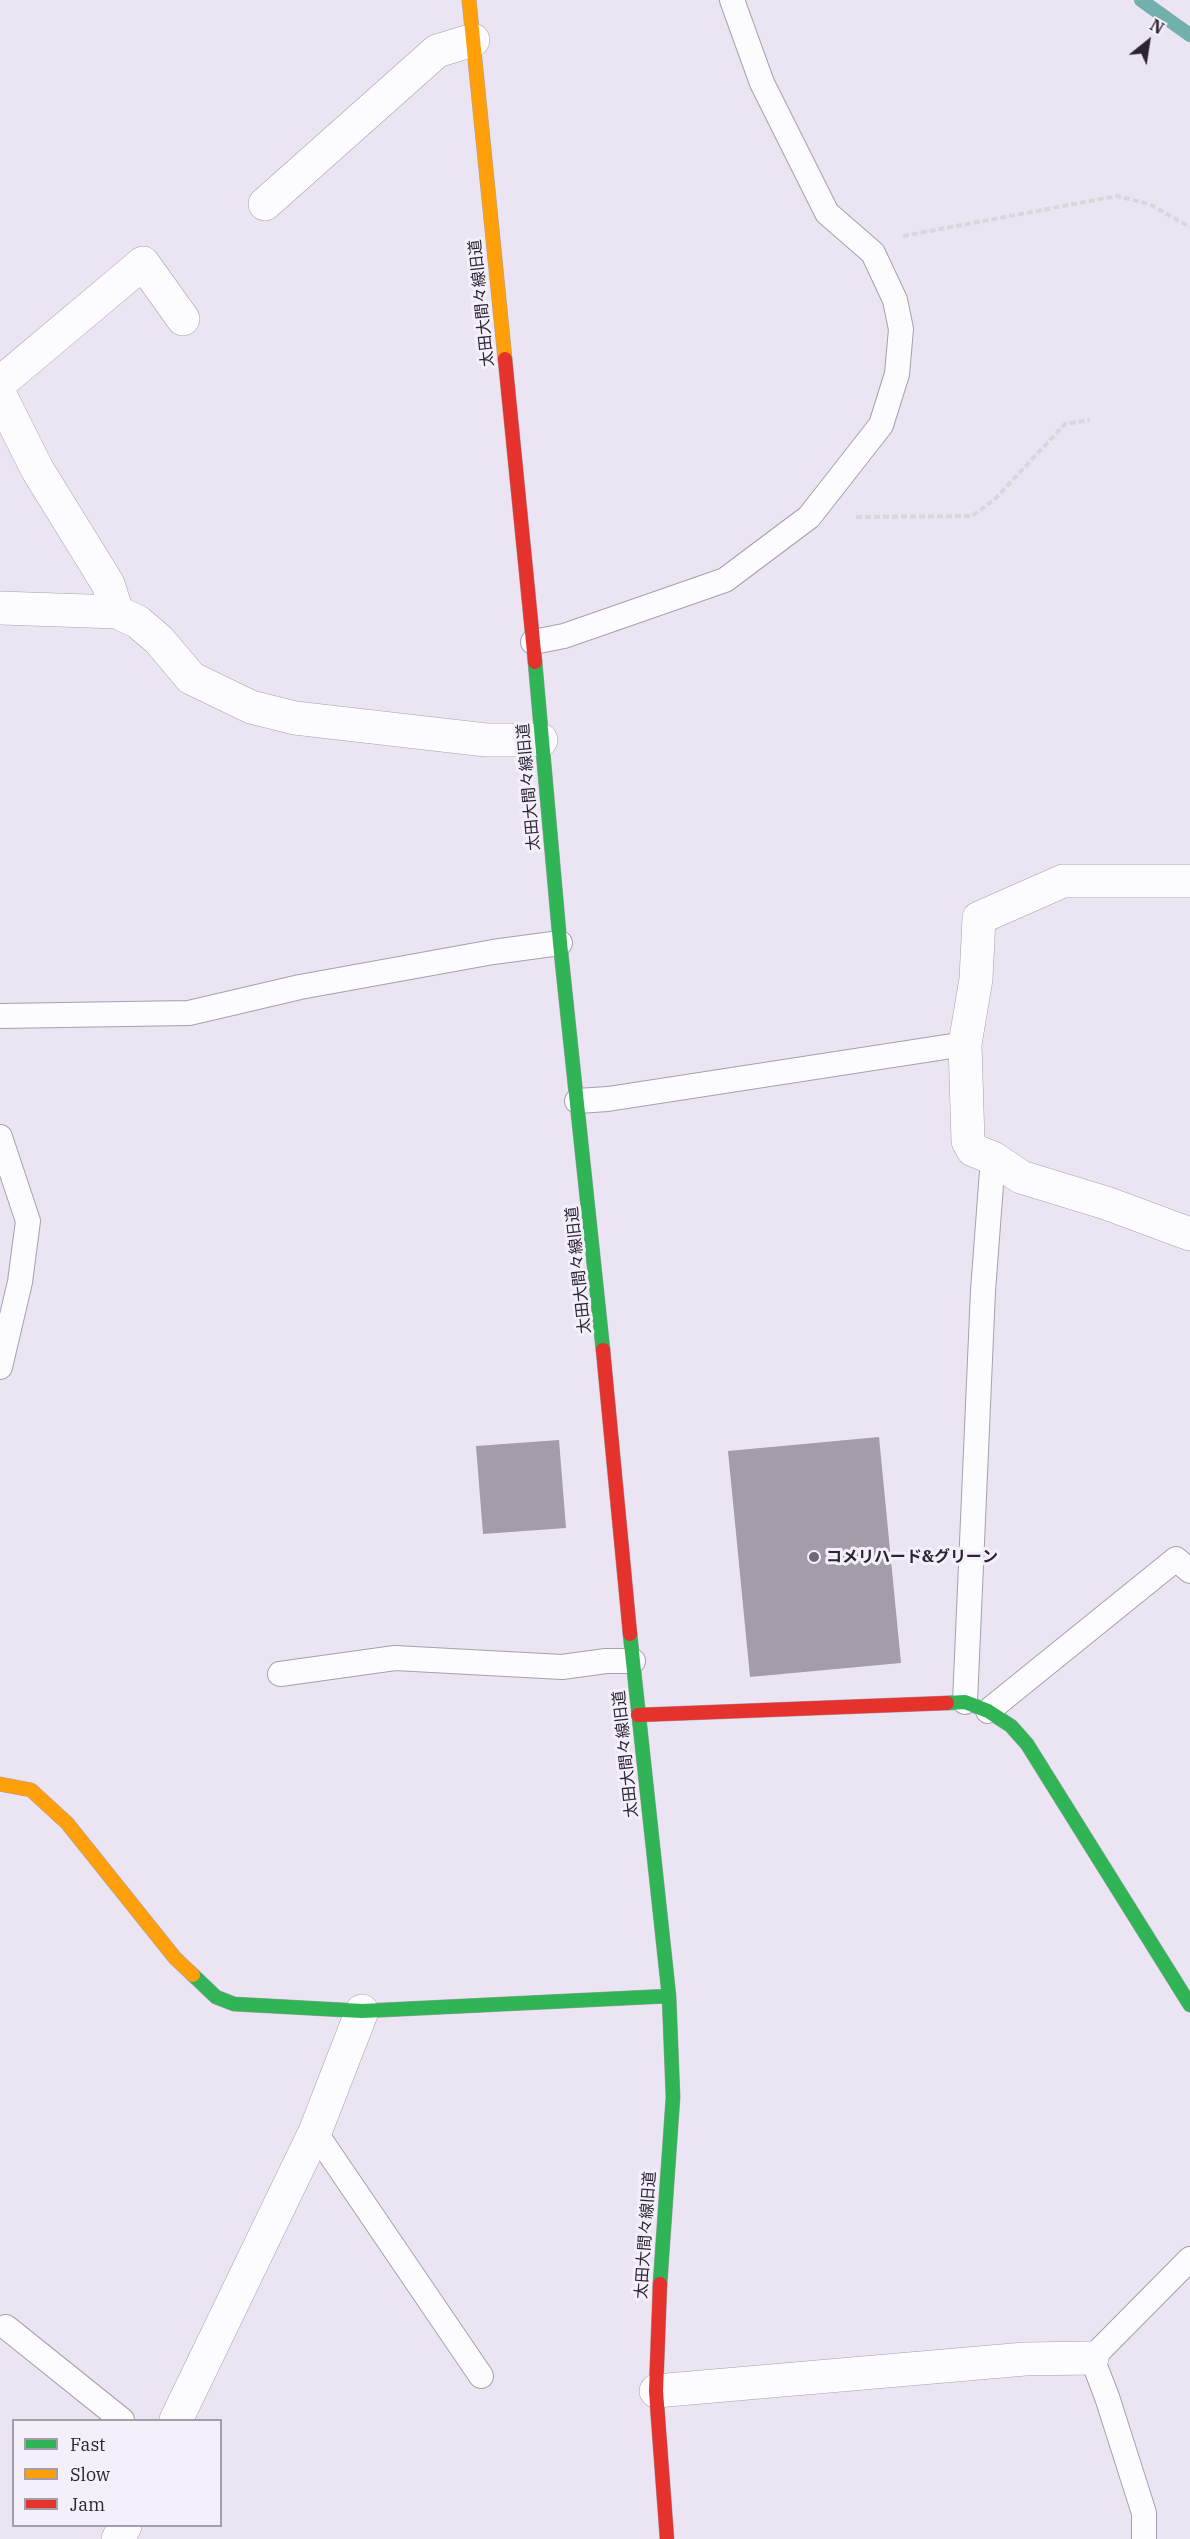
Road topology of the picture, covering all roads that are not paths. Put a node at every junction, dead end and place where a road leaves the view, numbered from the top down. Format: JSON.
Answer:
{"nodes":[{"id":1,"x":469,"y":0,"type":"edge"},
{"id":2,"x":732,"y":0,"type":"edge"},
{"id":3,"x":473,"y":40,"type":"junction"},
{"id":4,"x":265,"y":204,"type":"dead end"},
{"id":5,"x":183,"y":318,"type":"dead end"},
{"id":6,"x":0,"y":383,"type":"edge"},
{"id":7,"x":0,"y":395,"type":"edge"},
{"id":8,"x":0,"y":608,"type":"edge"},
{"id":9,"x":117,"y":612,"type":"junction"},
{"id":10,"x":533,"y":642,"type":"junction"},
{"id":11,"x":541,"y":740,"type":"junction"},
{"id":12,"x":1190,"y":881,"type":"edge"},
{"id":13,"x":560,"y":943,"type":"junction"},
{"id":14,"x":0,"y":1016,"type":"edge"},
{"id":15,"x":965,"y":1044,"type":"junction"},
{"id":16,"x":577,"y":1101,"type":"junction"},
{"id":17,"x":0,"y":1137,"type":"edge"},
{"id":18,"x":993,"y":1158,"type":"junction"},
{"id":19,"x":1190,"y":1233,"type":"edge"},
{"id":20,"x":0,"y":1367,"type":"edge"},
{"id":21,"x":1190,"y":1571,"type":"edge"},
{"id":22,"x":633,"y":1661,"type":"junction"},
{"id":23,"x":280,"y":1674,"type":"dead end"},
{"id":24,"x":965,"y":1702,"type":"junction"},
{"id":25,"x":988,"y":1711,"type":"junction"},
{"id":26,"x":638,"y":1715,"type":"junction"},
{"id":27,"x":0,"y":1785,"type":"edge"},
{"id":28,"x":669,"y":1996,"type":"junction"},
{"id":29,"x":1190,"y":2006,"type":"edge"},
{"id":30,"x":362,"y":2010,"type":"junction"},
{"id":31,"x":315,"y":2132,"type":"junction"},
{"id":32,"x":1190,"y":2259,"type":"edge"},
{"id":33,"x":6,"y":2327,"type":"dead end"},
{"id":34,"x":1092,"y":2358,"type":"junction"},
{"id":35,"x":481,"y":2376,"type":"dead end"},
{"id":36,"x":656,"y":2391,"type":"junction"},
{"id":37,"x":120,"y":2419,"type":"edge"},
{"id":38,"x":177,"y":2419,"type":"edge"},
{"id":39,"x":667,"y":2539,"type":"edge"},
{"id":40,"x":1144,"y":2539,"type":"edge"}],
"edges":[{"from":1,"to":3,"type":"street","name":"太田大間々線旧道"},
{"from":2,"to":10,"type":"lane"},
{"from":3,"to":4,"type":"street"},
{"from":3,"to":10,"type":"street","name":"太田大間々線旧道"},
{"from":5,"to":6,"type":"street"},
{"from":7,"to":9,"type":"street"},
{"from":8,"to":9,"type":"street"},
{"from":9,"to":11,"type":"street"},
{"from":10,"to":11,"type":"street","name":"太田大間々線旧道"},
{"from":11,"to":13,"type":"street","name":"太田大間々線旧道"},
{"from":12,"to":15,"type":"street"},
{"from":13,"to":14,"type":"lane"},
{"from":13,"to":16,"type":"street","name":"太田大間々線旧道"},
{"from":15,"to":16,"type":"lane"},
{"from":15,"to":18,"type":"street"},
{"from":16,"to":22,"type":"street","name":"太田大間々線旧道"},
{"from":17,"to":20,"type":"lane"},
{"from":18,"to":19,"type":"street"},
{"from":18,"to":24,"type":"lane"},
{"from":21,"to":25,"type":"lane"},
{"from":22,"to":23,"type":"lane"},
{"from":22,"to":26,"type":"street","name":"太田大間々線旧道"},
{"from":24,"to":25,"type":"street"},
{"from":24,"to":26,"type":"street"},
{"from":25,"to":29,"type":"street"},
{"from":26,"to":28,"type":"street","name":"太田大間々線旧道"},
{"from":27,"to":30,"type":"street"},
{"from":28,"to":30,"type":"street"},
{"from":28,"to":36,"type":"street","name":"太田大間々線旧道"},
{"from":30,"to":31,"type":"street"},
{"from":31,"to":35,"type":"lane"},
{"from":31,"to":38,"type":"street"},
{"from":32,"to":34,"type":"lane"},
{"from":33,"to":37,"type":"lane"},
{"from":34,"to":36,"type":"street"},
{"from":34,"to":40,"type":"lane"},
{"from":36,"to":39,"type":"street","name":"太田大間々線旧道"}]}
